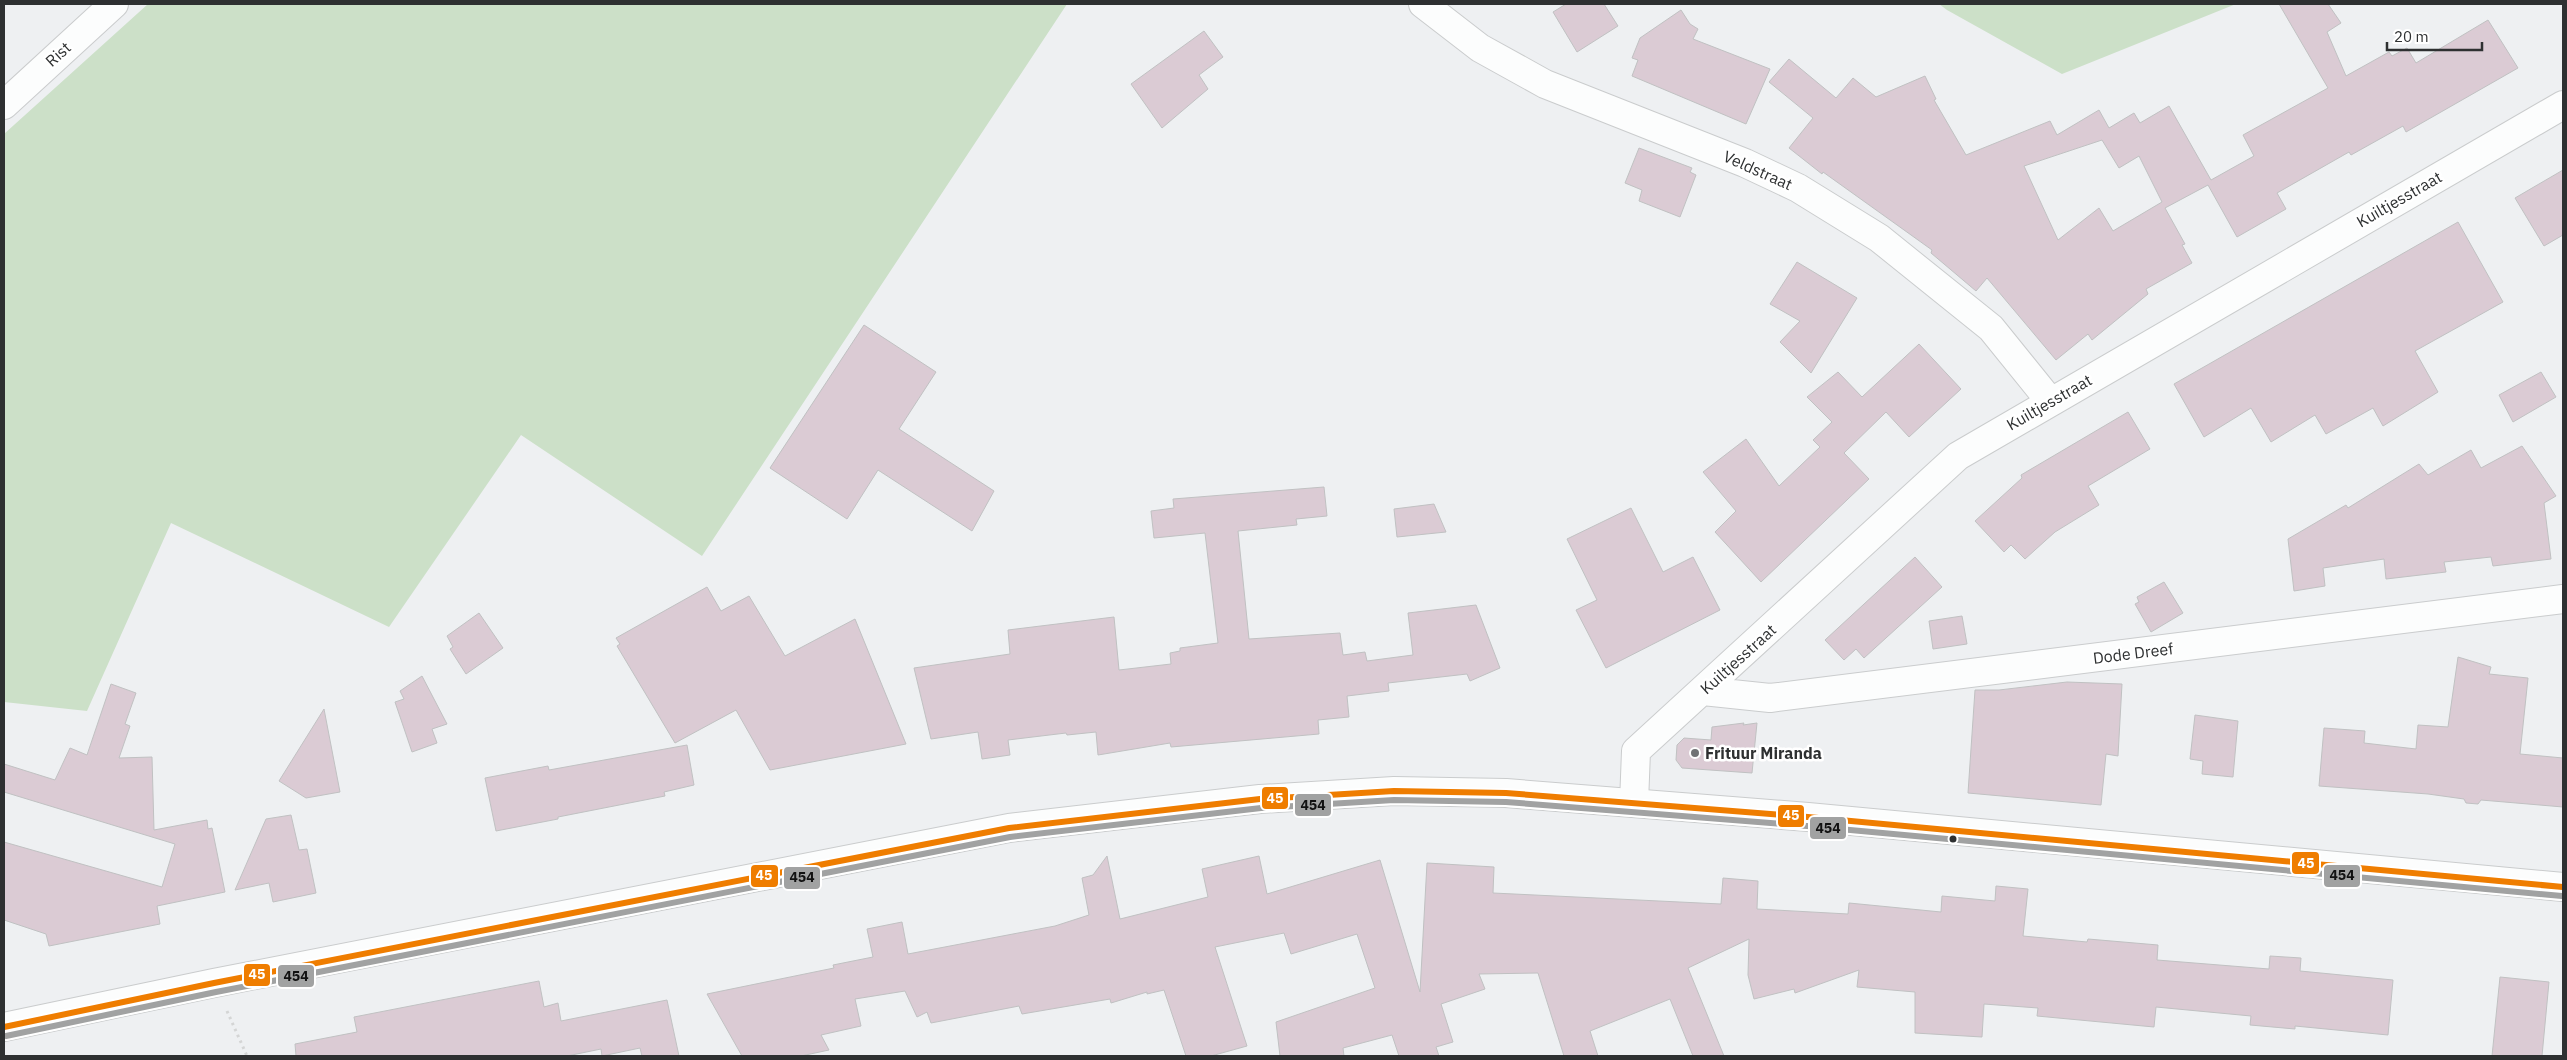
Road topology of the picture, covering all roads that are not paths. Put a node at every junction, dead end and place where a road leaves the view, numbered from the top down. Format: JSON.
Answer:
{"nodes":[{"id":1,"x":114,"y":4,"type":"edge"},
{"id":2,"x":1423,"y":4,"type":"edge"},
{"id":3,"x":2563,"y":104,"type":"edge"},
{"id":4,"x":4,"y":105,"type":"edge"},
{"id":5,"x":2050,"y":401,"type":"junction"},
{"id":6,"x":2563,"y":599,"type":"edge"},
{"id":7,"x":1703,"y":691,"type":"junction"},
{"id":8,"x":1634,"y":803,"type":"junction"},
{"id":9,"x":2563,"y":887,"type":"edge"},
{"id":10,"x":4,"y":1027,"type":"edge"}],
"edges":[{"from":1,"to":4,"type":"street","name":"Rist"},
{"from":2,"to":5,"type":"street","name":"Veldstraat"},
{"from":3,"to":5,"type":"street","name":"Kuiltjesstraat"},
{"from":5,"to":7,"type":"street","name":"Kuiltjesstraat"},
{"from":6,"to":7,"type":"street","name":"Dode Dreef"},
{"from":7,"to":8,"type":"street","name":"Kuiltjesstraat"},
{"from":8,"to":9,"type":"street"},
{"from":8,"to":10,"type":"street"}]}
